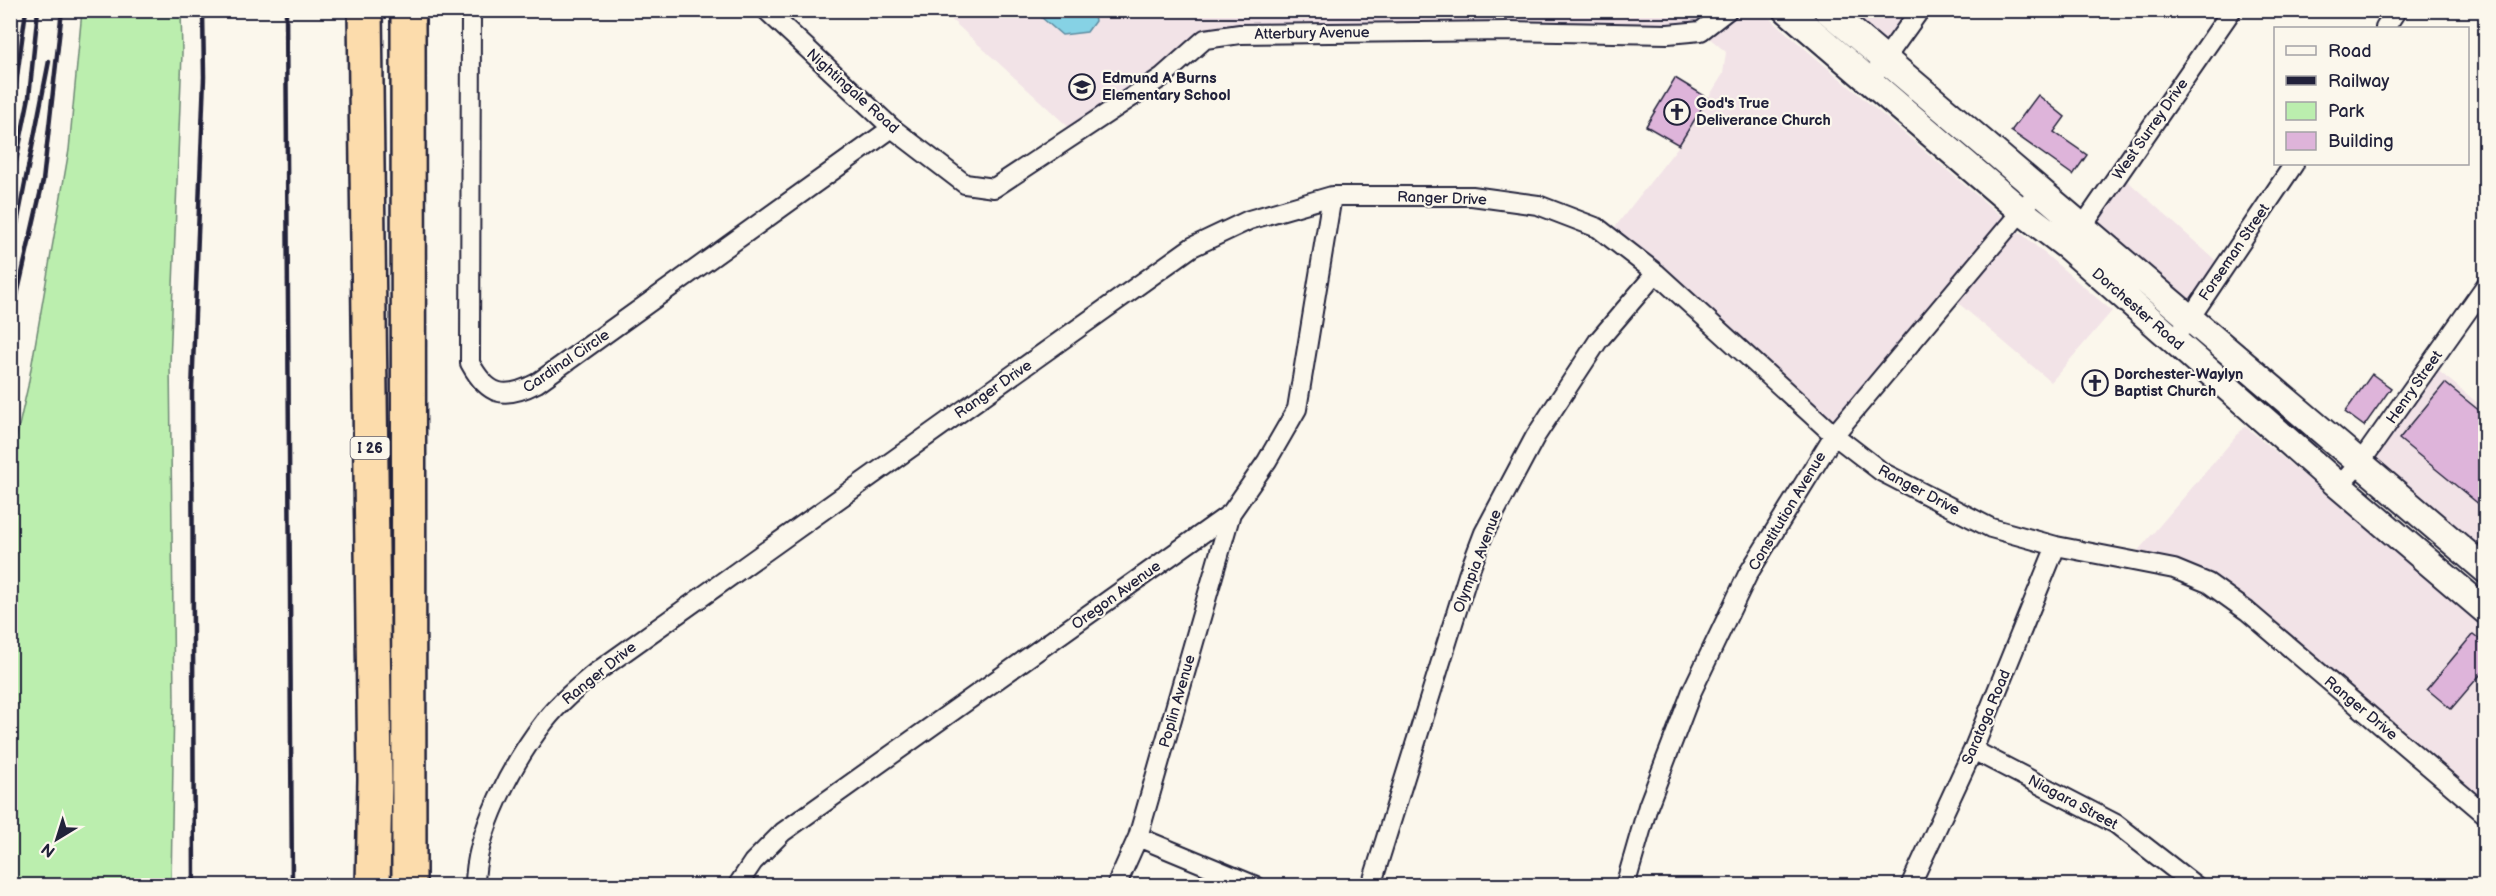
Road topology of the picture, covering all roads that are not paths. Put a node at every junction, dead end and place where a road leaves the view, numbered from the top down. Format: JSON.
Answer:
{"nodes":[{"id":1,"x":365,"y":10,"type":"edge"},
{"id":2,"x":408,"y":10,"type":"edge"},
{"id":3,"x":417,"y":10,"type":"edge"},
{"id":4,"x":471,"y":10,"type":"edge"},
{"id":5,"x":766,"y":10,"type":"edge"},
{"id":6,"x":1728,"y":10,"type":"edge"},
{"id":7,"x":1787,"y":10,"type":"edge"},
{"id":8,"x":1827,"y":10,"type":"edge"},
{"id":9,"x":1920,"y":10,"type":"edge"},
{"id":10,"x":2232,"y":10,"type":"edge"},
{"id":11,"x":2397,"y":10,"type":"edge"},
{"id":12,"x":2386,"y":27,"type":"edge"},
{"id":13,"x":1878,"y":70,"type":"junction"},
{"id":14,"x":892,"y":128,"type":"junction"},
{"id":15,"x":408,"y":134,"type":"junction"},
{"id":16,"x":2293,"y":165,"type":"edge"},
{"id":17,"x":944,"y":166,"type":"joint"},
{"id":18,"x":2039,"y":190,"type":"junction"},
{"id":19,"x":1332,"y":196,"type":"junction"},
{"id":20,"x":2021,"y":211,"type":"junction"},
{"id":21,"x":2075,"y":237,"type":"junction"},
{"id":22,"x":1656,"y":273,"type":"junction"},
{"id":23,"x":2486,"y":285,"type":"edge"},
{"id":24,"x":2190,"y":318,"type":"junction"},
{"id":25,"x":2175,"y":341,"type":"junction"},
{"id":26,"x":1834,"y":435,"type":"junction"},
{"id":27,"x":2360,"y":463,"type":"junction"},
{"id":28,"x":2339,"y":486,"type":"junction"},
{"id":29,"x":1231,"y":513,"type":"junction"},
{"id":30,"x":2056,"y":546,"type":"junction"},
{"id":31,"x":2486,"y":570,"type":"edge"},
{"id":32,"x":2486,"y":611,"type":"edge"},
{"id":33,"x":1973,"y":750,"type":"junction"},
{"id":34,"x":2486,"y":815,"type":"edge"},
{"id":35,"x":1138,"y":837,"type":"junction"},
{"id":36,"x":374,"y":885,"type":"edge"},
{"id":37,"x":409,"y":885,"type":"edge"},
{"id":38,"x":475,"y":885,"type":"edge"},
{"id":39,"x":737,"y":885,"type":"edge"},
{"id":40,"x":1116,"y":885,"type":"edge"},
{"id":41,"x":1256,"y":885,"type":"edge"},
{"id":42,"x":1371,"y":885,"type":"edge"},
{"id":43,"x":1625,"y":885,"type":"edge"},
{"id":44,"x":1910,"y":885,"type":"edge"},
{"id":45,"x":2196,"y":885,"type":"edge"}],
"edges":[{"from":1,"to":36,"type":"highway","number":"I 26"},
{"from":2,"to":15,"type":"highway","number":"I 26"},
{"from":3,"to":15,"type":"highway"},
{"from":4,"to":14,"type":"street","name":"Cardinal Circle"},
{"from":5,"to":14,"type":"street","name":"Nightingale Road"},
{"from":6,"to":17,"type":"street","name":"Atterbury Avenue"},
{"from":7,"to":13,"type":"main road","name":"Dorchester Road"},
{"from":8,"to":13,"type":"main road","name":"Dorchester Road"},
{"from":9,"to":13,"type":"street"},
{"from":10,"to":21,"type":"street","name":"West Surrey Drive"},
{"from":11,"to":12,"type":"street"},
{"from":13,"to":18,"type":"main road","name":"Dorchester Road"},
{"from":13,"to":20,"type":"main road","name":"Dorchester Road"},
{"from":14,"to":17,"type":"street","name":"Nightingale Road"},
{"from":15,"to":37,"type":"highway","number":"I 26"},
{"from":16,"to":24,"type":"street","name":"Forseman Street"},
{"from":18,"to":20,"type":"street","name":"Constitution Avenue"},
{"from":18,"to":21,"type":"main road","name":"Dorchester Road"},
{"from":19,"to":22,"type":"street","name":"Ranger Drive"},
{"from":19,"to":29,"type":"street","name":"Oregon Avenue"},
{"from":19,"to":38,"type":"street","name":"Ranger Drive"},
{"from":20,"to":21,"type":"main road","name":"Dorchester Road"},
{"from":20,"to":26,"type":"street","name":"Constitution Avenue"},
{"from":21,"to":24,"type":"main road","name":"Dorchester Road"},
{"from":21,"to":25,"type":"main road","name":"Dorchester Road"},
{"from":22,"to":26,"type":"street","name":"Ranger Drive"},
{"from":22,"to":42,"type":"street","name":"Olympia Avenue"},
{"from":23,"to":27,"type":"street","name":"Henry Street"},
{"from":24,"to":25,"type":"street","name":"Forseman Street"},
{"from":24,"to":27,"type":"main road","name":"Dorchester Road"},
{"from":25,"to":28,"type":"main road","name":"Dorchester Road"},
{"from":26,"to":30,"type":"street","name":"Ranger Drive"},
{"from":26,"to":43,"type":"street","name":"Constitution Avenue"},
{"from":27,"to":28,"type":"street","name":"Henry Street"},
{"from":27,"to":31,"type":"main road","name":"Dorchester Road"},
{"from":28,"to":32,"type":"main road","name":"Dorchester Road"},
{"from":29,"to":35,"type":"street","name":"Poplin Avenue"},
{"from":29,"to":39,"type":"street","name":"Oregon Avenue"},
{"from":30,"to":33,"type":"street","name":"Saratoga Road"},
{"from":30,"to":34,"type":"street","name":"Ranger Drive"},
{"from":33,"to":44,"type":"street","name":"Saratoga Road"},
{"from":33,"to":45,"type":"street","name":"Niagara Street"},
{"from":35,"to":40,"type":"street","name":"Poplin Avenue"},
{"from":35,"to":41,"type":"street"}]}
